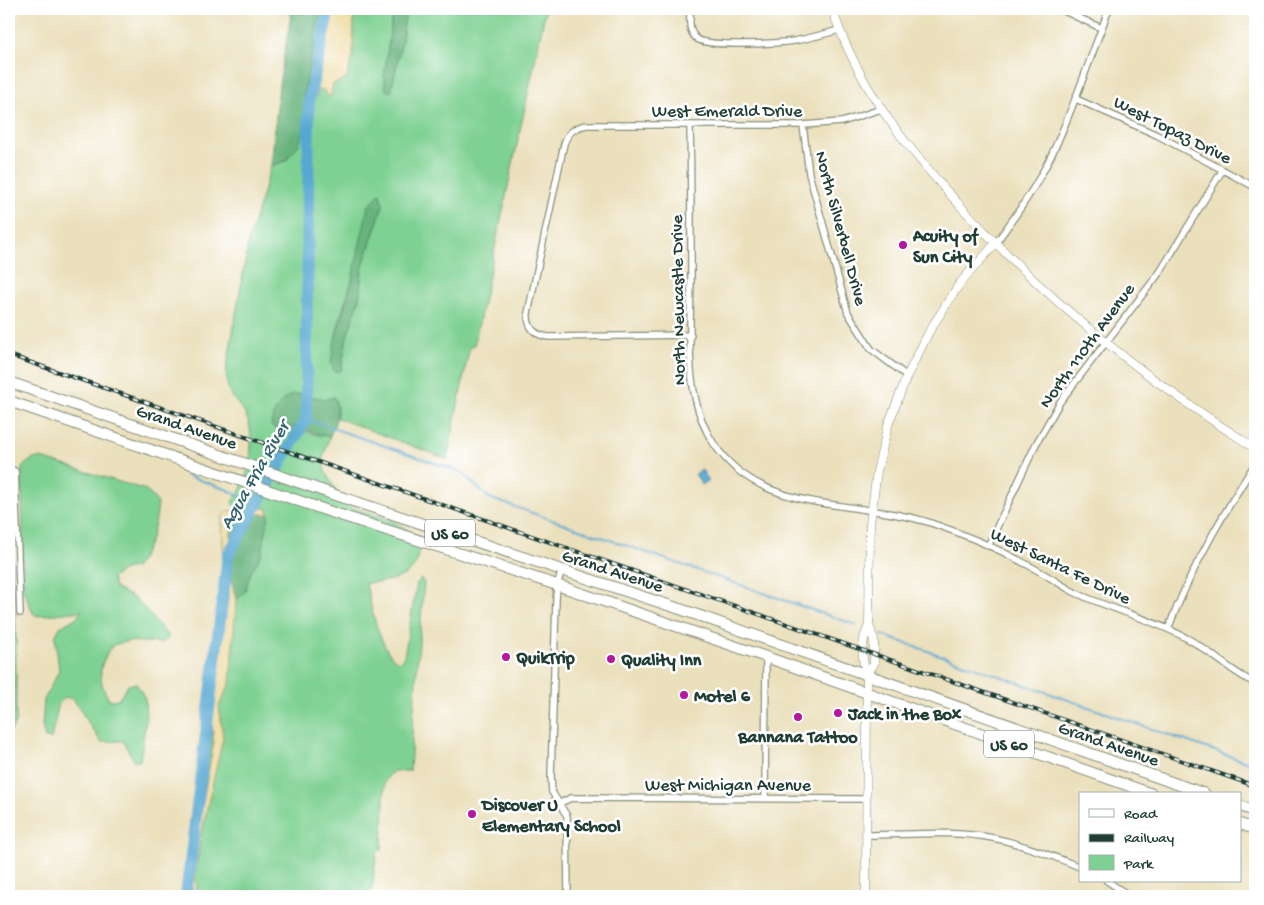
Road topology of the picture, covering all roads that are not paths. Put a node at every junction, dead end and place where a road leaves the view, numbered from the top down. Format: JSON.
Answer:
{"nodes":[{"id":1,"x":690,"y":9,"type":"edge"},
{"id":2,"x":832,"y":9,"type":"edge"},
{"id":3,"x":1060,"y":9,"type":"edge"},
{"id":4,"x":1109,"y":9,"type":"edge"},
{"id":5,"x":1102,"y":28,"type":"junction"},
{"id":6,"x":839,"y":30,"type":"junction"},
{"id":7,"x":1076,"y":99,"type":"junction"},
{"id":8,"x":880,"y":109,"type":"junction"},
{"id":9,"x":803,"y":125,"type":"junction"},
{"id":10,"x":690,"y":126,"type":"junction"},
{"id":11,"x":1222,"y":170,"type":"junction"},
{"id":12,"x":1255,"y":187,"type":"edge"},
{"id":13,"x":996,"y":244,"type":"junction"},
{"id":14,"x":691,"y":335,"type":"junction"},
{"id":15,"x":1106,"y":342,"type":"junction"},
{"id":16,"x":906,"y":376,"type":"junction"},
{"id":17,"x":9,"y":382,"type":"edge"},
{"id":18,"x":9,"y":400,"type":"edge"},
{"id":19,"x":1255,"y":448,"type":"edge"},
{"id":20,"x":1255,"y":464,"type":"edge"},
{"id":21,"x":12,"y":471,"type":"edge"},
{"id":22,"x":871,"y":509,"type":"junction"},
{"id":23,"x":988,"y":546,"type":"junction"},
{"id":24,"x":562,"y":570,"type":"junction"},
{"id":25,"x":557,"y":585,"type":"junction"},
{"id":26,"x":20,"y":613,"type":"dead end"},
{"id":27,"x":868,"y":625,"type":"junction"},
{"id":28,"x":1168,"y":628,"type":"junction"},
{"id":29,"x":766,"y":656,"type":"junction"},
{"id":30,"x":867,"y":674,"type":"junction"},
{"id":31,"x":1255,"y":683,"type":"edge"},
{"id":32,"x":867,"y":693,"type":"junction"},
{"id":33,"x":1146,"y":792,"type":"edge"},
{"id":34,"x":1200,"y":792,"type":"edge"},
{"id":35,"x":765,"y":799,"type":"junction"},
{"id":36,"x":867,"y":799,"type":"junction"},
{"id":37,"x":560,"y":803,"type":"junction"},
{"id":38,"x":1242,"y":807,"type":"edge"},
{"id":39,"x":1255,"y":811,"type":"edge"},
{"id":40,"x":1242,"y":825,"type":"edge"},
{"id":41,"x":1255,"y":829,"type":"edge"},
{"id":42,"x":866,"y":835,"type":"junction"},
{"id":43,"x":1079,"y":867,"type":"edge"},
{"id":44,"x":1109,"y":882,"type":"edge"},
{"id":45,"x":568,"y":896,"type":"edge"},
{"id":46,"x":866,"y":896,"type":"edge"},
{"id":47,"x":1130,"y":896,"type":"edge"}],
"edges":[{"from":1,"to":6,"type":"street"},
{"from":2,"to":6,"type":"street"},
{"from":3,"to":5,"type":"street"},
{"from":4,"to":5,"type":"street"},
{"from":5,"to":7,"type":"street"},
{"from":6,"to":8,"type":"street"},
{"from":7,"to":11,"type":"street","name":"West Topaz Drive"},
{"from":7,"to":13,"type":"street"},
{"from":8,"to":9,"type":"street","name":"West Emerald Drive"},
{"from":8,"to":13,"type":"street"},
{"from":9,"to":10,"type":"street","name":"West Emerald Drive"},
{"from":9,"to":16,"type":"street","name":"North Silverbell Drive"},
{"from":10,"to":14,"type":"street","name":"North Newcastle Drive"},
{"from":10,"to":14,"type":"street","name":"West Emerald Drive"},
{"from":11,"to":12,"type":"street","name":"West Topaz Drive"},
{"from":11,"to":15,"type":"street","name":"North 110th Avenue"},
{"from":13,"to":15,"type":"street"},
{"from":13,"to":16,"type":"street"},
{"from":14,"to":22,"type":"street","name":"North Newcastle Drive"},
{"from":15,"to":19,"type":"street"},
{"from":15,"to":23,"type":"street","name":"North 110th Avenue"},
{"from":16,"to":22,"type":"street"},
{"from":17,"to":24,"type":"highway","name":"Grand Avenue","number":"US 60"},
{"from":18,"to":25,"type":"highway","name":"Grand Avenue","number":"US 60"},
{"from":20,"to":28,"type":"street"},
{"from":21,"to":26,"type":"street"},
{"from":22,"to":23,"type":"street","name":"West Santa Fe Drive"},
{"from":22,"to":27,"type":"street"},
{"from":23,"to":28,"type":"street","name":"West Santa Fe Drive"},
{"from":24,"to":25,"type":"street"},
{"from":24,"to":30,"type":"highway","name":"Grand Avenue","number":"US 60"},
{"from":25,"to":29,"type":"highway","name":"Grand Avenue","number":"US 60"},
{"from":25,"to":37,"type":"street"},
{"from":27,"to":30,"type":"street"},
{"from":27,"to":30,"type":"street"},
{"from":28,"to":31,"type":"street","name":"West Santa Fe Drive"},
{"from":29,"to":32,"type":"highway","name":"Grand Avenue","number":"US 60"},
{"from":29,"to":35,"type":"street"},
{"from":30,"to":32,"type":"street"},
{"from":30,"to":34,"type":"highway","name":"Grand Avenue","number":"US 60"},
{"from":32,"to":33,"type":"highway","name":"Grand Avenue","number":"US 60"},
{"from":32,"to":36,"type":"street"},
{"from":35,"to":36,"type":"street","name":"West Michigan Avenue"},
{"from":35,"to":37,"type":"street","name":"West Michigan Avenue"},
{"from":36,"to":42,"type":"street"},
{"from":37,"to":45,"type":"street"},
{"from":38,"to":39,"type":"highway"},
{"from":40,"to":41,"type":"highway"},
{"from":42,"to":43,"type":"street"},
{"from":42,"to":46,"type":"street"},
{"from":44,"to":47,"type":"street"}]}
